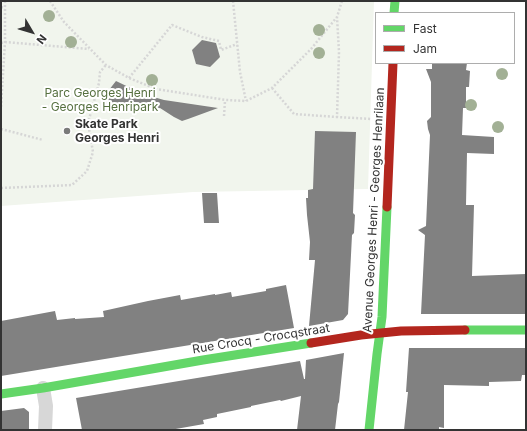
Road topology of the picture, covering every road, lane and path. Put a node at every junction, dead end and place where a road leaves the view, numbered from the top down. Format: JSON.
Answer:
{"nodes":[{"id":1,"x":5,"y":1,"type":"edge"},
{"id":2,"x":50,"y":1,"type":"edge"},
{"id":3,"x":233,"y":1,"type":"edge"},
{"id":4,"x":342,"y":1,"type":"edge"},
{"id":5,"x":395,"y":1,"type":"edge"},
{"id":6,"x":1,"y":7,"type":"edge"},
{"id":7,"x":5,"y":8,"type":"junction"},
{"id":8,"x":394,"y":12,"type":"edge"},
{"id":9,"x":338,"y":17,"type":"junction"},
{"id":10,"x":5,"y":42,"type":"junction"},
{"id":11,"x":1,"y":43,"type":"edge"},
{"id":12,"x":237,"y":44,"type":"junction"},
{"id":13,"x":89,"y":49,"type":"junction"},
{"id":14,"x":393,"y":64,"type":"edge"},
{"id":15,"x":106,"y":65,"type":"junction"},
{"id":16,"x":129,"y":78,"type":"junction"},
{"id":17,"x":272,"y":88,"type":"junction"},
{"id":18,"x":226,"y":100,"type":"junction"},
{"id":19,"x":246,"y":101,"type":"junction"},
{"id":20,"x":1,"y":107,"type":"edge"},
{"id":21,"x":224,"y":116,"type":"dead end"},
{"id":22,"x":337,"y":117,"type":"junction"},
{"id":23,"x":369,"y":119,"type":"dead end"},
{"id":24,"x":1,"y":129,"type":"edge"},
{"id":25,"x":43,"y":140,"type":"dead end"},
{"id":26,"x":1,"y":188,"type":"edge"},
{"id":27,"x":526,"y":330,"type":"edge"},
{"id":28,"x":380,"y":333,"type":"junction"},
{"id":29,"x":43,"y":388,"type":"junction"},
{"id":30,"x":1,"y":394,"type":"edge"},
{"id":31,"x":45,"y":430,"type":"edge"},
{"id":32,"x":369,"y":430,"type":"edge"}],
"edges":[{"from":1,"to":7,"type":"path"},
{"from":2,"to":13,"type":"path"},
{"from":3,"to":12,"type":"path"},
{"from":4,"to":9,"type":"path"},
{"from":5,"to":8,"type":"street"},
{"from":6,"to":7,"type":"path"},
{"from":7,"to":10,"type":"path"},
{"from":9,"to":17,"type":"path"},
{"from":9,"to":22,"type":"path"},
{"from":10,"to":11,"type":"path"},
{"from":10,"to":13,"type":"path"},
{"from":10,"to":20,"type":"path"},
{"from":12,"to":16,"type":"path"},
{"from":12,"to":19,"type":"path"},
{"from":13,"to":15,"type":"path"},
{"from":14,"to":28,"type":"street","name":"Avenue Georges Henri - Georges Henrilaan"},
{"from":15,"to":16,"type":"path"},
{"from":15,"to":26,"type":"path"},
{"from":16,"to":18,"type":"path"},
{"from":17,"to":19,"type":"path"},
{"from":17,"to":22,"type":"path"},
{"from":18,"to":19,"type":"path"},
{"from":18,"to":21,"type":"path"},
{"from":22,"to":23,"type":"path"},
{"from":24,"to":25,"type":"path"},
{"from":27,"to":28,"type":"street","name":"Rue Crocq - Crocqstraat"},
{"from":28,"to":29,"type":"street","name":"Rue Crocq - Crocqstraat"},
{"from":28,"to":32,"type":"street","name":"Avenue Georges Henri - Georges Henrilaan"},
{"from":29,"to":30,"type":"street","name":"Rue Crocq - Crocqstraat"},
{"from":29,"to":31,"type":"street"}]}
